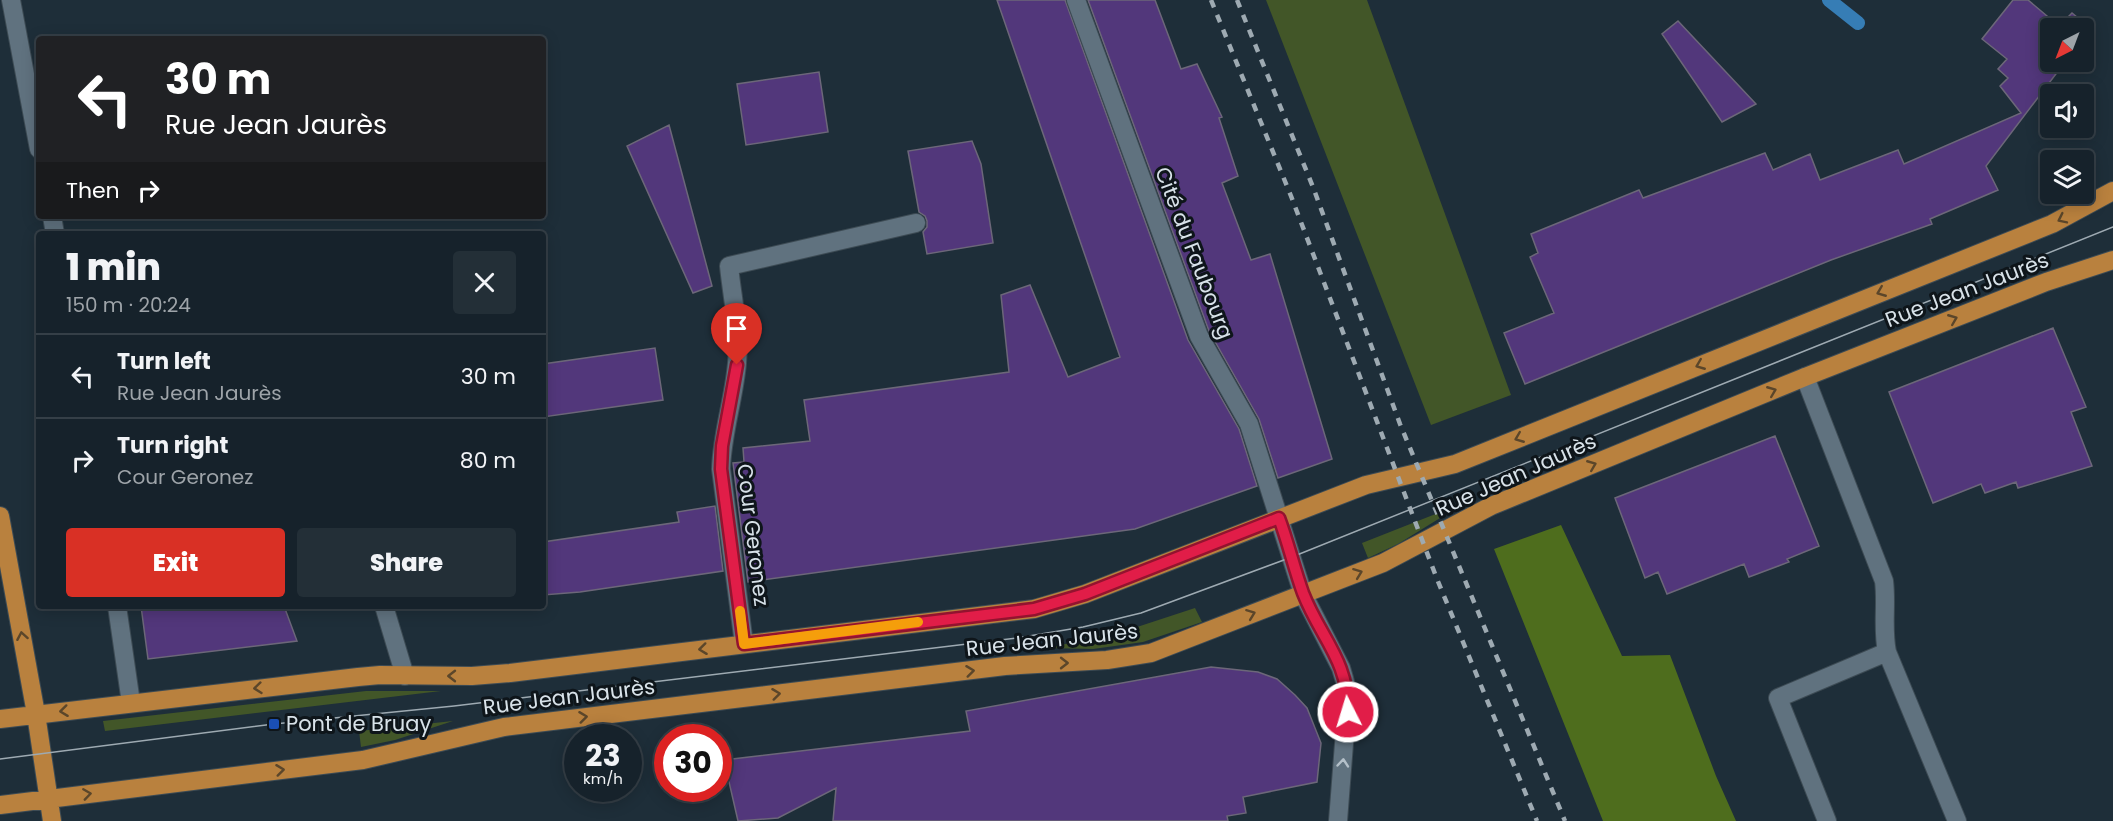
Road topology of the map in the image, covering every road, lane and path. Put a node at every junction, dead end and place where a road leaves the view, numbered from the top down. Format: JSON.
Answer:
{"nodes":[{"id":1,"x":10,"y":0,"type":"edge"},
{"id":2,"x":1076,"y":0,"type":"edge"},
{"id":3,"x":36,"y":134,"type":"edge"},
{"id":4,"x":2113,"y":191,"type":"edge"},
{"id":5,"x":916,"y":223,"type":"dead end"},
{"id":6,"x":2113,"y":260,"type":"edge"},
{"id":7,"x":1805,"y":377,"type":"junction"},
{"id":8,"x":0,"y":516,"type":"edge"},
{"id":9,"x":1279,"y":518,"type":"junction"},
{"id":10,"x":1303,"y":594,"type":"junction"},
{"id":11,"x":117,"y":609,"type":"edge"},
{"id":12,"x":385,"y":609,"type":"edge"},
{"id":13,"x":744,"y":644,"type":"junction"},
{"id":14,"x":1887,"y":652,"type":"junction"},
{"id":15,"x":405,"y":676,"type":"junction"},
{"id":16,"x":130,"y":703,"type":"junction"},
{"id":17,"x":36,"y":714,"type":"junction"},
{"id":18,"x":7,"y":718,"type":"edge"},
{"id":19,"x":49,"y":799,"type":"junction"},
{"id":20,"x":0,"y":805,"type":"edge"},
{"id":21,"x":52,"y":821,"type":"edge"},
{"id":22,"x":1338,"y":821,"type":"edge"},
{"id":23,"x":1827,"y":821,"type":"edge"},
{"id":24,"x":1957,"y":821,"type":"edge"}],
"edges":[{"from":1,"to":3,"type":"street"},
{"from":2,"to":9,"type":"street","name":"Cité du Faubourg"},
{"from":4,"to":9,"type":"main road","name":"Rue Jean Jaurès","one_way":true},
{"from":5,"to":13,"type":"street","name":"Cour Geronez"},
{"from":7,"to":6,"type":"main road","name":"Rue Jean Jaurès","one_way":true},
{"from":10,"to":7,"type":"main road","name":"Rue Jean Jaurès","one_way":true},
{"from":7,"to":14,"type":"street"},
{"from":17,"to":8,"type":"main road","one_way":true},
{"from":9,"to":10,"type":"street","name":"Cité du Faubourg"},
{"from":9,"to":13,"type":"main road","name":"Rue Jean Jaurès"},
{"from":19,"to":10,"type":"main road","name":"Rue Jean Jaurès","one_way":true},
{"from":22,"to":10,"type":"street","name":"Cité du Faubourg","one_way":true},
{"from":11,"to":16,"type":"street"},
{"from":12,"to":15,"type":"street"},
{"from":13,"to":15,"type":"main road","name":"Rue Jean Jaurès","one_way":true},
{"from":14,"to":23,"type":"street"},
{"from":14,"to":24,"type":"street"},
{"from":15,"to":16,"type":"main road","name":"Rue Jean Jaurès","one_way":true},
{"from":16,"to":17,"type":"main road","name":"Rue Jean Jaurès","one_way":true},
{"from":17,"to":18,"type":"main road","name":"Rue Jean Jaurès"},
{"from":17,"to":19,"type":"main road"},
{"from":19,"to":20,"type":"main road","name":"Rue Jean Jaurès"},
{"from":19,"to":21,"type":"main road"}]}
